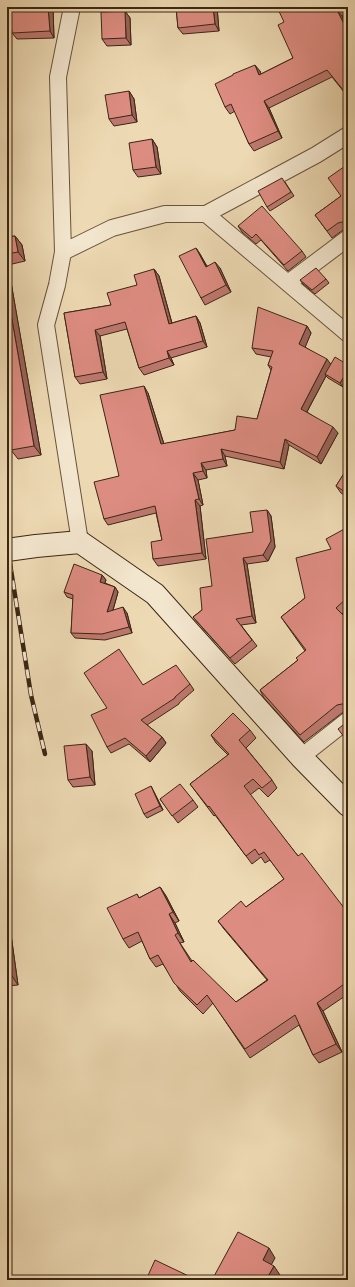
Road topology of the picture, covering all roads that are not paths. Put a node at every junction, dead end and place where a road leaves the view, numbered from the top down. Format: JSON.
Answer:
{"nodes":[{"id":1,"x":72,"y":7,"type":"edge"},
{"id":2,"x":348,"y":135,"type":"edge"},
{"id":3,"x":206,"y":214,"type":"junction"},
{"id":4,"x":348,"y":238,"type":"edge"},
{"id":5,"x":63,"y":252,"type":"junction"},
{"id":6,"x":288,"y":283,"type":"junction"},
{"id":7,"x":348,"y":334,"type":"edge"},
{"id":8,"x":80,"y":542,"type":"junction"},
{"id":9,"x":7,"y":550,"type":"edge"},
{"id":10,"x":348,"y":720,"type":"edge"},
{"id":11,"x":301,"y":757,"type":"junction"},
{"id":12,"x":344,"y":796,"type":"edge"}],
"edges":[{"from":1,"to":5,"type":"street"},
{"from":2,"to":3,"type":"street"},
{"from":3,"to":5,"type":"street"},
{"from":3,"to":6,"type":"street"},
{"from":4,"to":6,"type":"street"},
{"from":5,"to":8,"type":"street"},
{"from":6,"to":7,"type":"street"},
{"from":8,"to":9,"type":"street"},
{"from":8,"to":11,"type":"street"},
{"from":10,"to":11,"type":"street"},
{"from":11,"to":12,"type":"street"}]}
